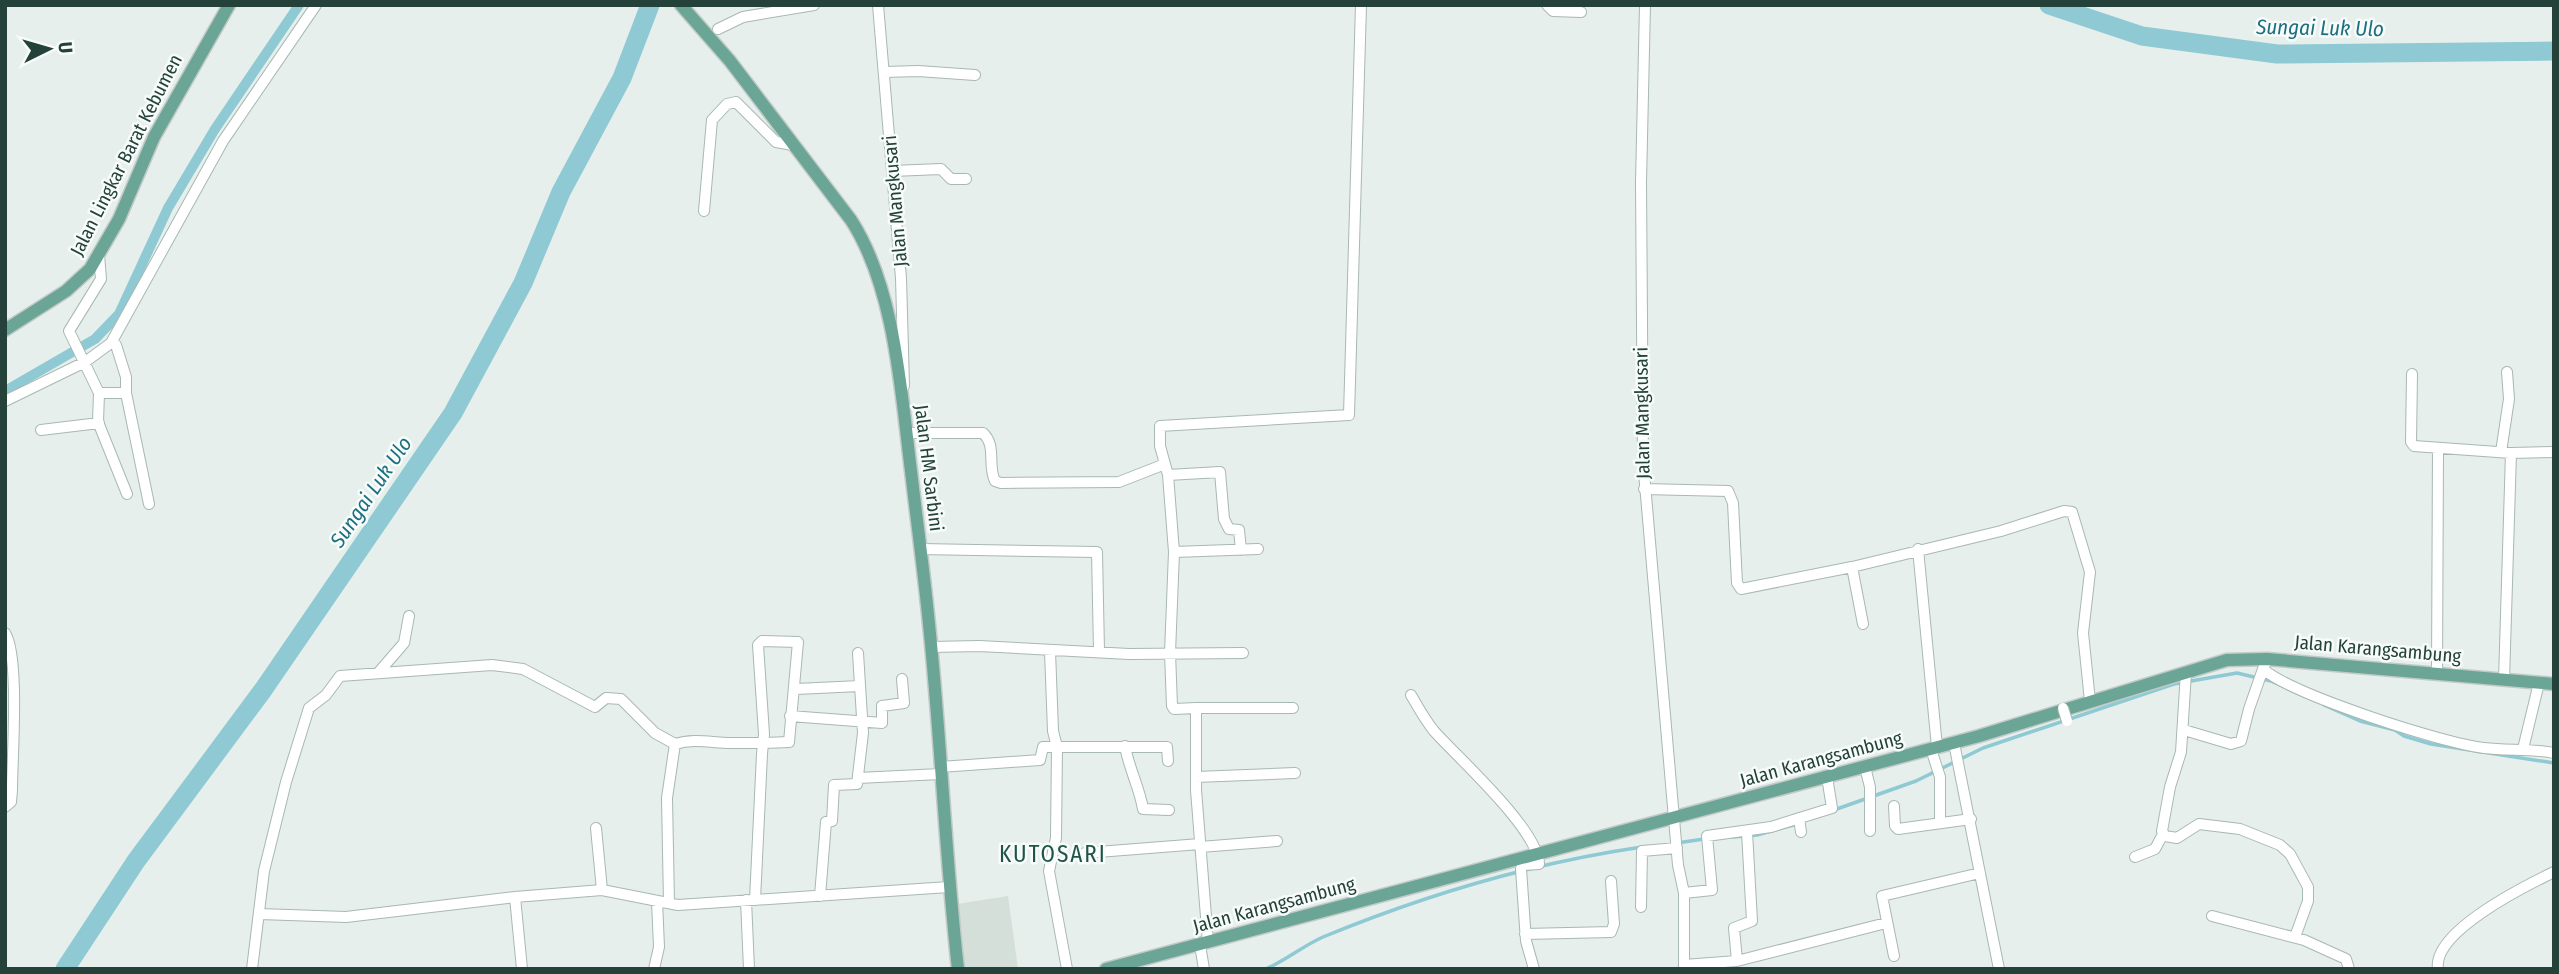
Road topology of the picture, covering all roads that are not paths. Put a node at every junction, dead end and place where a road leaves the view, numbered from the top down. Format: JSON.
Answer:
{"nodes":[{"id":1,"x":229,"y":5,"type":"edge"},
{"id":2,"x":316,"y":5,"type":"edge"},
{"id":3,"x":681,"y":5,"type":"edge"},
{"id":4,"x":814,"y":5,"type":"edge"},
{"id":5,"x":878,"y":5,"type":"edge"},
{"id":6,"x":1360,"y":5,"type":"edge"},
{"id":7,"x":1547,"y":5,"type":"edge"},
{"id":8,"x":1645,"y":5,"type":"edge"},
{"id":9,"x":1581,"y":12,"type":"dead end"},
{"id":10,"x":718,"y":29,"type":"dead end"},
{"id":11,"x":884,"y":72,"type":"junction"},
{"id":12,"x":975,"y":75,"type":"dead end"},
{"id":13,"x":793,"y":145,"type":"junction"},
{"id":14,"x":892,"y":171,"type":"junction"},
{"id":15,"x":966,"y":179,"type":"dead end"},
{"id":16,"x":704,"y":211,"type":"dead end"},
{"id":17,"x":99,"y":255,"type":"junction"},
{"id":18,"x":5,"y":330,"type":"edge"},
{"id":19,"x":111,"y":343,"type":"junction"},
{"id":20,"x":84,"y":358,"type":"junction"},
{"id":21,"x":2507,"y":372,"type":"dead end"},
{"id":22,"x":2412,"y":374,"type":"dead end"},
{"id":23,"x":99,"y":393,"type":"junction"},
{"id":24,"x":126,"y":393,"type":"junction"},
{"id":25,"x":900,"y":396,"type":"junction"},
{"id":26,"x":5,"y":401,"type":"edge"},
{"id":27,"x":99,"y":423,"type":"junction"},
{"id":28,"x":41,"y":430,"type":"dead end"},
{"id":29,"x":906,"y":433,"type":"junction"},
{"id":30,"x":2438,"y":448,"type":"junction"},
{"id":31,"x":2554,"y":452,"type":"edge"},
{"id":32,"x":2506,"y":453,"type":"junction"},
{"id":33,"x":1165,"y":464,"type":"junction"},
{"id":34,"x":1168,"y":475,"type":"junction"},
{"id":35,"x":1644,"y":489,"type":"junction"},
{"id":36,"x":127,"y":495,"type":"dead end"},
{"id":37,"x":149,"y":504,"type":"dead end"},
{"id":38,"x":920,"y":549,"type":"junction"},
{"id":39,"x":1258,"y":549,"type":"dead end"},
{"id":40,"x":1918,"y":549,"type":"junction"},
{"id":41,"x":1241,"y":550,"type":"junction"},
{"id":42,"x":1174,"y":552,"type":"junction"},
{"id":43,"x":1852,"y":567,"type":"junction"},
{"id":44,"x":409,"y":616,"type":"dead end"},
{"id":45,"x":1863,"y":624,"type":"dead end"},
{"id":46,"x":6,"y":630,"type":"edge"},
{"id":47,"x":931,"y":647,"type":"junction"},
{"id":48,"x":1050,"y":651,"type":"junction"},
{"id":49,"x":1099,"y":651,"type":"junction"},
{"id":50,"x":858,"y":653,"type":"dead end"},
{"id":51,"x":1170,"y":653,"type":"junction"},
{"id":52,"x":1243,"y":653,"type":"dead end"},
{"id":53,"x":2262,"y":671,"type":"junction"},
{"id":54,"x":378,"y":673,"type":"junction"},
{"id":55,"x":2186,"y":673,"type":"junction"},
{"id":56,"x":2437,"y":674,"type":"junction"},
{"id":57,"x":902,"y":678,"type":"dead end"},
{"id":58,"x":2504,"y":680,"type":"junction"},
{"id":59,"x":2539,"y":683,"type":"junction"},
{"id":60,"x":2554,"y":684,"type":"edge"},
{"id":61,"x":860,"y":686,"type":"junction"},
{"id":62,"x":796,"y":689,"type":"junction"},
{"id":63,"x":1410,"y":695,"type":"dead end"},
{"id":64,"x":2090,"y":701,"type":"junction"},
{"id":65,"x":1196,"y":708,"type":"junction"},
{"id":66,"x":1293,"y":708,"type":"dead end"},
{"id":67,"x":790,"y":716,"type":"junction"},
{"id":68,"x":862,"y":720,"type":"junction"},
{"id":69,"x":2184,"y":730,"type":"junction"},
{"id":70,"x":764,"y":743,"type":"junction"},
{"id":71,"x":675,"y":744,"type":"junction"},
{"id":72,"x":1125,"y":746,"type":"junction"},
{"id":73,"x":1057,"y":747,"type":"junction"},
{"id":74,"x":1934,"y":748,"type":"junction"},
{"id":75,"x":1956,"y":749,"type":"junction"},
{"id":76,"x":2523,"y":749,"type":"junction"},
{"id":77,"x":8,"y":753,"type":"edge"},
{"id":78,"x":2554,"y":753,"type":"edge"},
{"id":79,"x":1168,"y":761,"type":"dead end"},
{"id":80,"x":1865,"y":767,"type":"junction"},
{"id":81,"x":940,"y":771,"type":"junction"},
{"id":82,"x":1295,"y":772,"type":"dead end"},
{"id":83,"x":1196,"y":777,"type":"junction"},
{"id":84,"x":1827,"y":777,"type":"junction"},
{"id":85,"x":858,"y":778,"type":"junction"},
{"id":86,"x":1894,"y":806,"type":"dead end"},
{"id":87,"x":5,"y":807,"type":"edge"},
{"id":88,"x":1169,"y":810,"type":"dead end"},
{"id":89,"x":1674,"y":819,"type":"junction"},
{"id":90,"x":1971,"y":819,"type":"junction"},
{"id":91,"x":1940,"y":822,"type":"junction"},
{"id":92,"x":596,"y":828,"type":"dead end"},
{"id":93,"x":1870,"y":831,"type":"dead end"},
{"id":94,"x":1748,"y":832,"type":"junction"},
{"id":95,"x":2164,"y":834,"type":"junction"},
{"id":96,"x":1277,"y":841,"type":"dead end"},
{"id":97,"x":1676,"y":844,"type":"junction"},
{"id":98,"x":1200,"y":846,"type":"junction"},
{"id":99,"x":1085,"y":853,"type":"dead end"},
{"id":100,"x":1538,"y":856,"type":"junction"},
{"id":101,"x":2135,"y":857,"type":"dead end"},
{"id":102,"x":2554,"y":872,"type":"edge"},
{"id":103,"x":1980,"y":873,"type":"junction"},
{"id":104,"x":1611,"y":881,"type":"dead end"},
{"id":105,"x":949,"y":887,"type":"junction"},
{"id":106,"x":602,"y":890,"type":"junction"},
{"id":107,"x":1684,"y":893,"type":"junction"},
{"id":108,"x":820,"y":895,"type":"junction"},
{"id":109,"x":515,"y":897,"type":"junction"},
{"id":110,"x":751,"y":900,"type":"junction"},
{"id":111,"x":657,"y":901,"type":"junction"},
{"id":112,"x":669,"y":903,"type":"junction"},
{"id":113,"x":1641,"y":907,"type":"dead end"},
{"id":114,"x":260,"y":914,"type":"junction"},
{"id":115,"x":2212,"y":916,"type":"dead end"},
{"id":116,"x":1886,"y":923,"type":"junction"},
{"id":117,"x":1525,"y":934,"type":"junction"},
{"id":118,"x":2295,"y":937,"type":"junction"},
{"id":119,"x":1204,"y":944,"type":"junction"},
{"id":120,"x":1894,"y":956,"type":"dead end"},
{"id":121,"x":1737,"y":961,"type":"junction"},
{"id":122,"x":1684,"y":967,"type":"edge"},
{"id":123,"x":252,"y":969,"type":"edge"},
{"id":124,"x":522,"y":969,"type":"edge"},
{"id":125,"x":654,"y":969,"type":"edge"},
{"id":126,"x":749,"y":969,"type":"edge"},
{"id":127,"x":958,"y":969,"type":"edge"},
{"id":128,"x":1067,"y":969,"type":"edge"},
{"id":129,"x":1106,"y":969,"type":"edge"},
{"id":130,"x":1204,"y":969,"type":"edge"},
{"id":131,"x":1534,"y":969,"type":"edge"},
{"id":132,"x":1999,"y":969,"type":"edge"},
{"id":133,"x":2349,"y":969,"type":"edge"},
{"id":134,"x":2438,"y":969,"type":"edge"}],
"edges":[{"from":1,"to":17,"type":"main road","name":"Jalan Lingkar Barat Kebumen"},
{"from":2,"to":19,"type":"street"},
{"from":3,"to":13,"type":"main road","name":"Jalan HM Sarbini"},
{"from":4,"to":10,"type":"street"},
{"from":5,"to":11,"type":"street","name":"Jalan Mangkusari"},
{"from":6,"to":33,"type":"street"},
{"from":7,"to":9,"type":"street"},
{"from":8,"to":35,"type":"street","name":"Jalan Mangkusari"},
{"from":11,"to":12,"type":"street"},
{"from":11,"to":14,"type":"street","name":"Jalan Mangkusari"},
{"from":13,"to":16,"type":"street"},
{"from":13,"to":25,"type":"main road","name":"Jalan HM Sarbini"},
{"from":14,"to":15,"type":"street"},
{"from":14,"to":25,"type":"street","name":"Jalan Mangkusari"},
{"from":17,"to":18,"type":"main road","name":"Jalan Lingkar Barat Kebumen"},
{"from":17,"to":20,"type":"street"},
{"from":19,"to":20,"type":"street"},
{"from":19,"to":24,"type":"street"},
{"from":20,"to":23,"type":"street"},
{"from":20,"to":26,"type":"street"},
{"from":21,"to":32,"type":"street"},
{"from":22,"to":30,"type":"street"},
{"from":23,"to":24,"type":"street"},
{"from":23,"to":27,"type":"street"},
{"from":24,"to":37,"type":"street"},
{"from":25,"to":29,"type":"main road","name":"Jalan HM Sarbini"},
{"from":27,"to":28,"type":"street"},
{"from":27,"to":36,"type":"street"},
{"from":29,"to":33,"type":"street"},
{"from":29,"to":38,"type":"main road","name":"Jalan HM Sarbini"},
{"from":30,"to":32,"type":"street"},
{"from":30,"to":56,"type":"street"},
{"from":31,"to":32,"type":"street"},
{"from":32,"to":58,"type":"street"},
{"from":33,"to":34,"type":"street"},
{"from":34,"to":41,"type":"street"},
{"from":34,"to":42,"type":"street"},
{"from":35,"to":43,"type":"street"},
{"from":35,"to":89,"type":"street","name":"Jalan Mangkusari"},
{"from":38,"to":47,"type":"main road","name":"Jalan HM Sarbini"},
{"from":38,"to":49,"type":"street"},
{"from":39,"to":41,"type":"street"},
{"from":40,"to":43,"type":"street"},
{"from":40,"to":64,"type":"street"},
{"from":40,"to":74,"type":"street"},
{"from":41,"to":42,"type":"street"},
{"from":42,"to":51,"type":"street"},
{"from":43,"to":45,"type":"street"},
{"from":44,"to":54,"type":"street"},
{"from":46,"to":77,"type":"street"},
{"from":47,"to":48,"type":"street"},
{"from":47,"to":81,"type":"main road","name":"Jalan HM Sarbini"},
{"from":48,"to":49,"type":"street"},
{"from":48,"to":73,"type":"street"},
{"from":49,"to":51,"type":"street"},
{"from":50,"to":61,"type":"street"},
{"from":51,"to":52,"type":"street"},
{"from":51,"to":65,"type":"street"},
{"from":53,"to":55,"type":"main road","name":"Jalan Karangsambung"},
{"from":53,"to":56,"type":"main road","name":"Jalan Karangsambung"},
{"from":53,"to":69,"type":"street"},
{"from":53,"to":76,"type":"street"},
{"from":54,"to":71,"type":"street"},
{"from":54,"to":114,"type":"street"},
{"from":55,"to":64,"type":"main road","name":"Jalan Karangsambung"},
{"from":55,"to":69,"type":"street"},
{"from":56,"to":58,"type":"main road","name":"Jalan Karangsambung"},
{"from":57,"to":68,"type":"street"},
{"from":58,"to":59,"type":"main road","name":"Jalan Karangsambung"},
{"from":59,"to":60,"type":"main road","name":"Jalan Karangsambung"},
{"from":59,"to":76,"type":"street"},
{"from":61,"to":62,"type":"street"},
{"from":61,"to":68,"type":"street"},
{"from":62,"to":67,"type":"street"},
{"from":62,"to":70,"type":"street"},
{"from":63,"to":100,"type":"street"},
{"from":64,"to":75,"type":"main road","name":"Jalan Karangsambung"},
{"from":65,"to":66,"type":"street"},
{"from":65,"to":83,"type":"street"},
{"from":67,"to":68,"type":"street"},
{"from":67,"to":70,"type":"street"},
{"from":68,"to":85,"type":"street"},
{"from":69,"to":95,"type":"street"},
{"from":70,"to":71,"type":"street"},
{"from":70,"to":110,"type":"street"},
{"from":71,"to":112,"type":"street"},
{"from":72,"to":73,"type":"street"},
{"from":72,"to":79,"type":"street"},
{"from":72,"to":88,"type":"street"},
{"from":73,"to":81,"type":"street"},
{"from":73,"to":128,"type":"street"},
{"from":74,"to":75,"type":"main road","name":"Jalan Karangsambung"},
{"from":74,"to":80,"type":"main road","name":"Jalan Karangsambung"},
{"from":74,"to":91,"type":"street"},
{"from":75,"to":90,"type":"street"},
{"from":76,"to":78,"type":"street"},
{"from":77,"to":87,"type":"street"},
{"from":80,"to":84,"type":"main road","name":"Jalan Karangsambung"},
{"from":80,"to":93,"type":"street"},
{"from":81,"to":85,"type":"street"},
{"from":81,"to":105,"type":"main road","name":"Jalan HM Sarbini"},
{"from":82,"to":83,"type":"street"},
{"from":83,"to":98,"type":"street"},
{"from":84,"to":89,"type":"main road","name":"Jalan Karangsambung"},
{"from":84,"to":94,"type":"street"},
{"from":85,"to":108,"type":"street"},
{"from":86,"to":91,"type":"street"},
{"from":89,"to":97,"type":"street","name":"Jalan Mangkusari"},
{"from":89,"to":100,"type":"main road","name":"Jalan Karangsambung"},
{"from":90,"to":91,"type":"street"},
{"from":90,"to":103,"type":"street"},
{"from":92,"to":106,"type":"street"},
{"from":94,"to":107,"type":"street"},
{"from":94,"to":121,"type":"street"},
{"from":95,"to":101,"type":"street"},
{"from":95,"to":118,"type":"street"},
{"from":96,"to":98,"type":"street"},
{"from":97,"to":107,"type":"street","name":"Jalan Mangkusari"},
{"from":97,"to":113,"type":"street"},
{"from":98,"to":99,"type":"street"},
{"from":98,"to":119,"type":"street"},
{"from":100,"to":117,"type":"street"},
{"from":100,"to":119,"type":"main road","name":"Jalan Karangsambung"},
{"from":102,"to":134,"type":"street"},
{"from":103,"to":116,"type":"street"},
{"from":103,"to":132,"type":"street"},
{"from":104,"to":117,"type":"street"},
{"from":105,"to":108,"type":"street"},
{"from":105,"to":127,"type":"main road","name":"Jalan HM Sarbini"},
{"from":106,"to":109,"type":"street"},
{"from":106,"to":111,"type":"street"},
{"from":107,"to":122,"type":"street","name":"Jalan Mangkusari"},
{"from":108,"to":110,"type":"street"},
{"from":109,"to":114,"type":"street"},
{"from":109,"to":124,"type":"street"},
{"from":110,"to":112,"type":"street"},
{"from":110,"to":126,"type":"street"},
{"from":111,"to":112,"type":"street"},
{"from":111,"to":125,"type":"street"},
{"from":114,"to":123,"type":"street"},
{"from":115,"to":118,"type":"street"},
{"from":116,"to":120,"type":"street"},
{"from":116,"to":121,"type":"street"},
{"from":117,"to":131,"type":"street"},
{"from":118,"to":133,"type":"street"},
{"from":119,"to":129,"type":"main road","name":"Jalan Karangsambung"},
{"from":119,"to":130,"type":"street"},
{"from":121,"to":122,"type":"street"}]}
